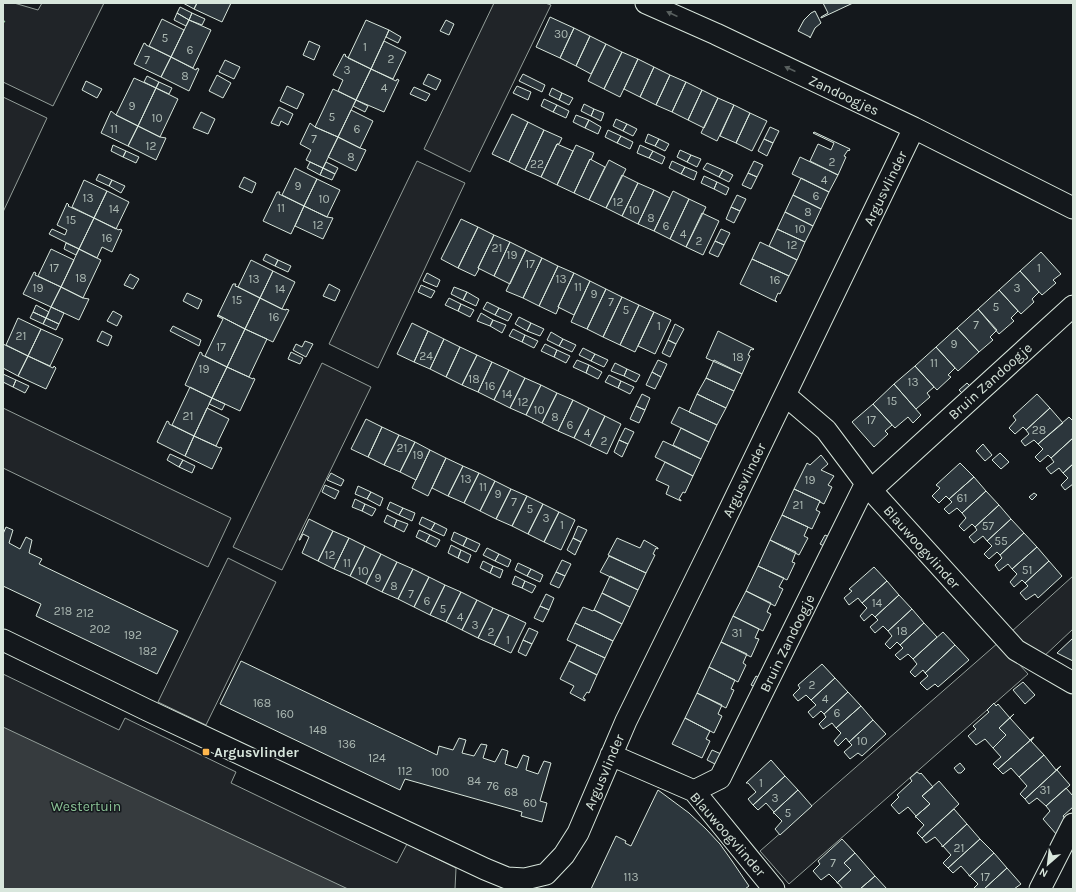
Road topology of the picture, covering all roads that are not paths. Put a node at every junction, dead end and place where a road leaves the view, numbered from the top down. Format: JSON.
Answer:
{"nodes":[{"id":1,"x":646,"y":3,"type":"edge"},
{"id":2,"x":914,"y":128,"type":"junction"},
{"id":3,"x":1040,"y":191,"type":"junction"},
{"id":4,"x":1073,"y":208,"type":"edge"},
{"id":5,"x":1073,"y":218,"type":"edge"},
{"id":6,"x":1073,"y":306,"type":"edge"},
{"id":7,"x":785,"y":395,"type":"junction"},
{"id":8,"x":869,"y":486,"type":"junction"},
{"id":9,"x":3,"y":640,"type":"edge"},
{"id":10,"x":1073,"y":683,"type":"edge"},
{"id":11,"x":611,"y":755,"type":"junction"},
{"id":12,"x":694,"y":791,"type":"junction"},
{"id":13,"x":1073,"y":824,"type":"edge"},
{"id":14,"x":774,"y":889,"type":"edge"},
{"id":15,"x":1040,"y":889,"type":"edge"}],
"edges":[{"from":2,"to":1,"type":"street","name":"Zandoogjes","one_way":true},
{"from":2,"to":3,"type":"street","name":"Zandoogjes"},
{"from":2,"to":7,"type":"street","name":"Argusvlinder"},
{"from":3,"to":4,"type":"street","name":"Zandoogjes"},
{"from":3,"to":5,"type":"street","name":"Zandoogjes"},
{"from":6,"to":8,"type":"street","name":"Bruin Zandoogje"},
{"from":7,"to":8,"type":"street","name":"Blauwoogvlinder"},
{"from":7,"to":11,"type":"street","name":"Argusvlinder"},
{"from":8,"to":10,"type":"street","name":"Blauwoogvlinder"},
{"from":8,"to":12,"type":"street","name":"Bruin Zandoogje"},
{"from":9,"to":11,"type":"street","name":"Argusvlinder"},
{"from":11,"to":12,"type":"street","name":"Blauwoogvlinder"},
{"from":12,"to":14,"type":"street","name":"Blauwoogvlinder"},
{"from":13,"to":15,"type":"street"}]}
